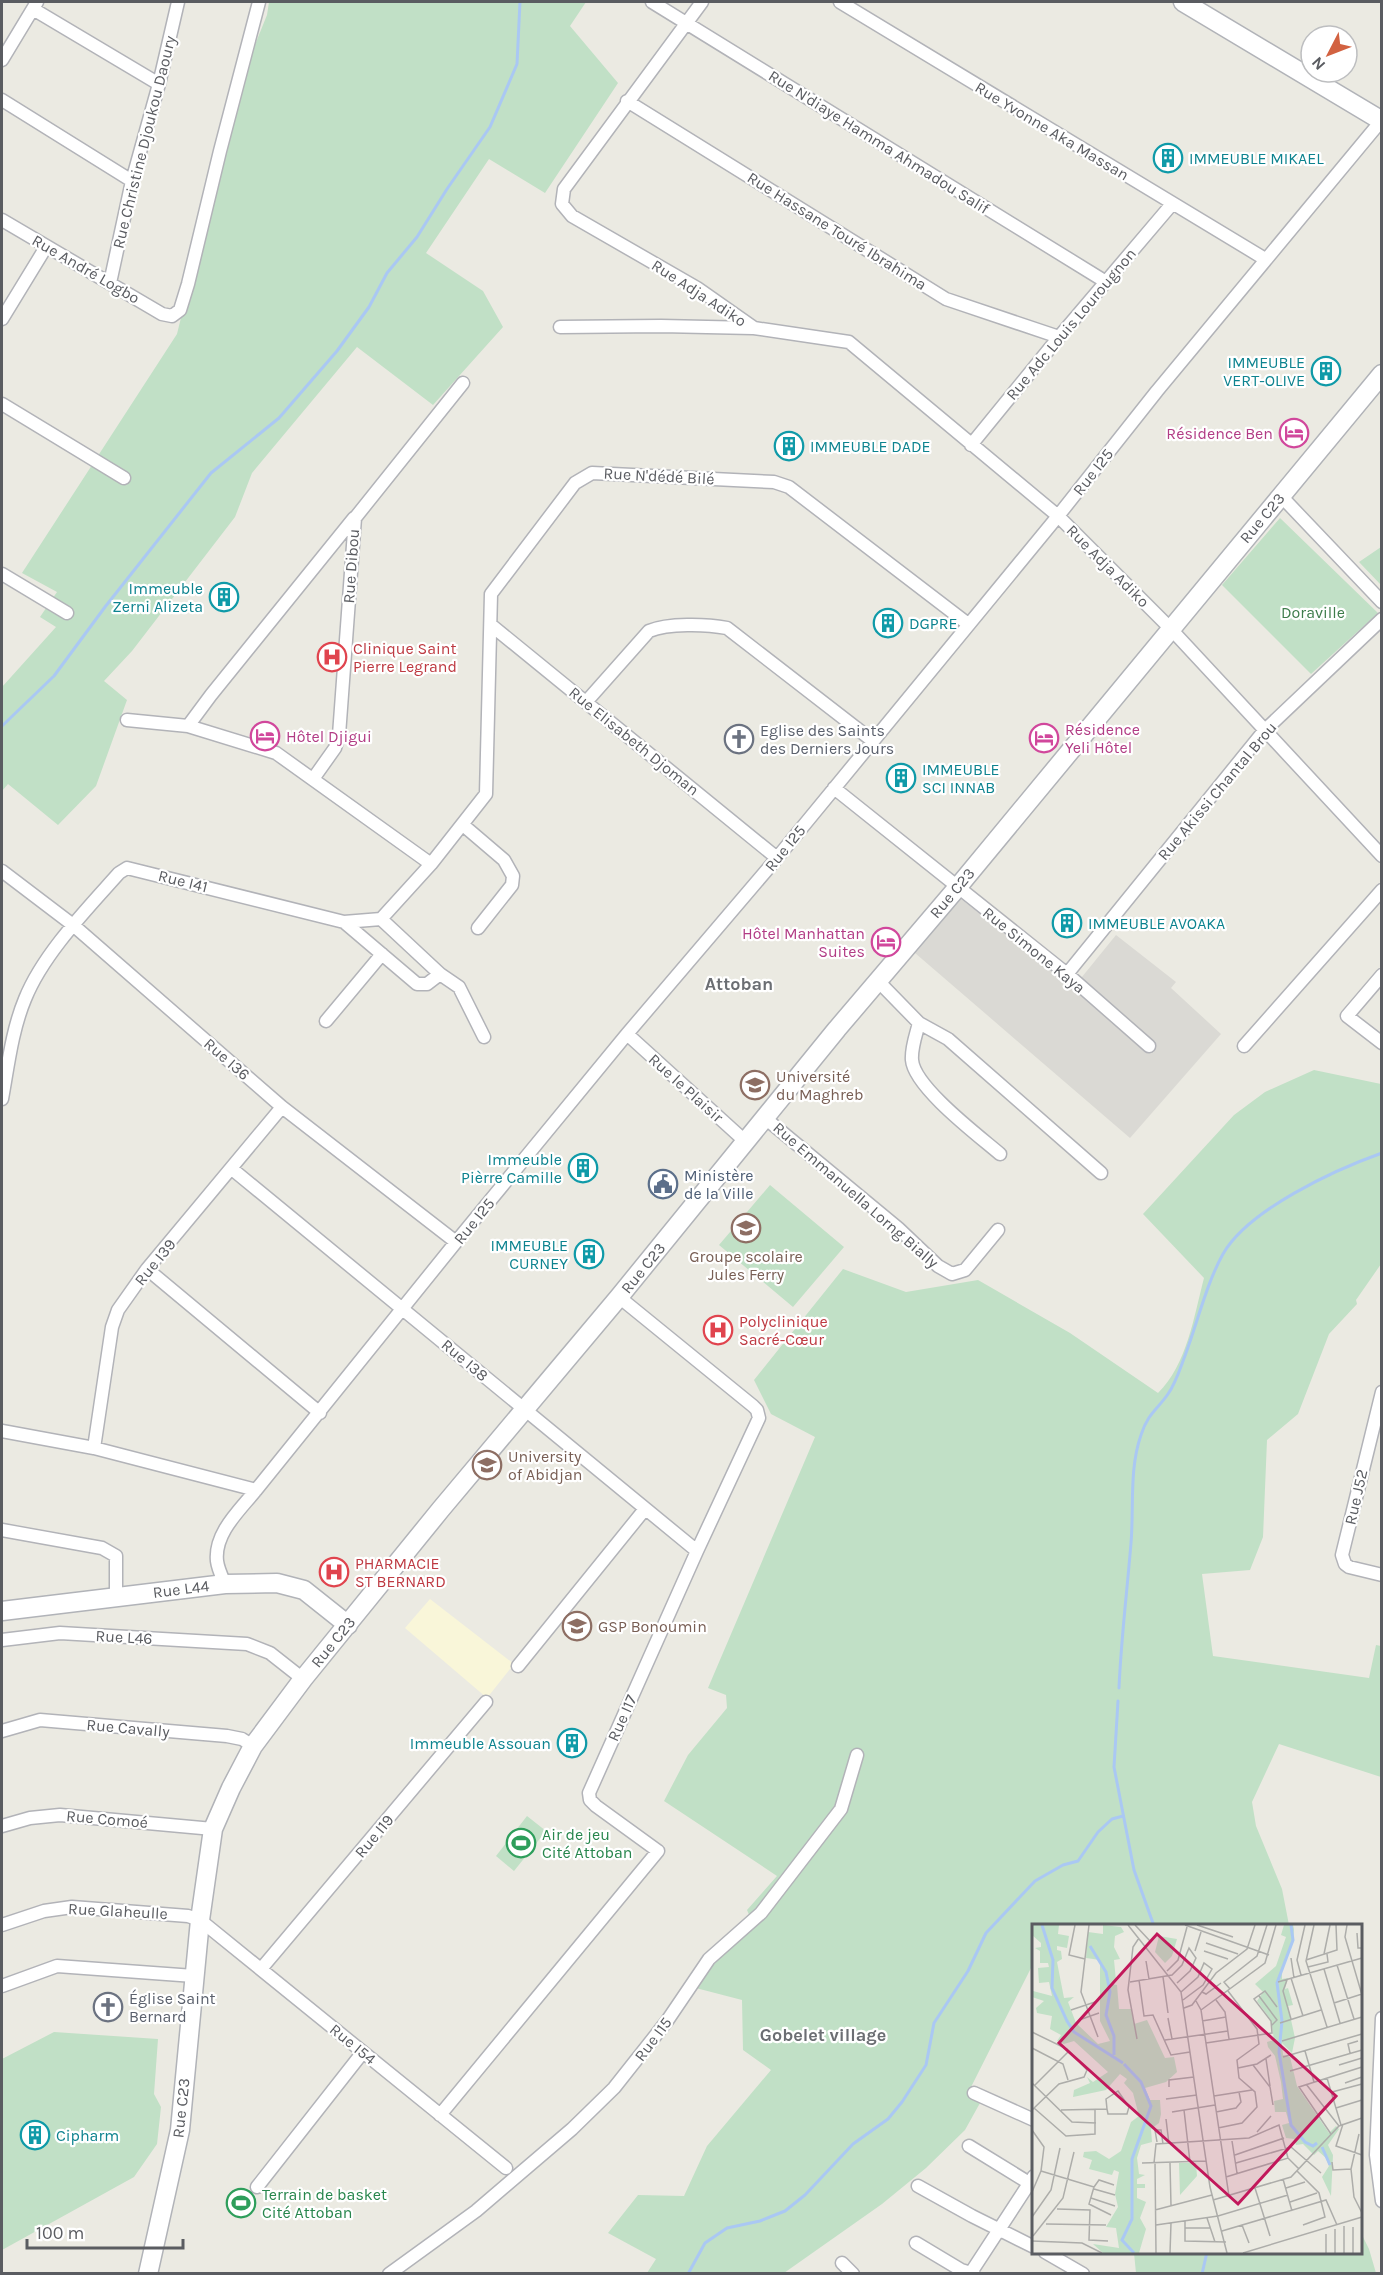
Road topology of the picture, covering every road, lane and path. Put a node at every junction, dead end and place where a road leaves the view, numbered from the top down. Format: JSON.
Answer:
{"nodes":[{"id":1,"x":177,"y":2,"type":"edge"},
{"id":2,"x":259,"y":2,"type":"edge"},
{"id":3,"x":652,"y":2,"type":"edge"},
{"id":4,"x":702,"y":2,"type":"edge"},
{"id":5,"x":840,"y":2,"type":"edge"},
{"id":6,"x":1183,"y":2,"type":"edge"},
{"id":7,"x":35,"y":5,"type":"edge"},
{"id":8,"x":686,"y":24,"type":"junction"},
{"id":9,"x":3,"y":54,"type":"edge"},
{"id":10,"x":159,"y":84,"type":"junction"},
{"id":11,"x":2,"y":100,"type":"edge"},
{"id":12,"x":627,"y":101,"type":"junction"},
{"id":13,"x":1381,"y":121,"type":"edge"},
{"id":14,"x":132,"y":181,"type":"junction"},
{"id":15,"x":1172,"y":204,"type":"junction"},
{"id":16,"x":2,"y":220,"type":"edge"},
{"id":17,"x":46,"y":247,"type":"junction"},
{"id":18,"x":1265,"y":259,"type":"junction"},
{"id":19,"x":1106,"y":282,"type":"junction"},
{"id":20,"x":110,"y":283,"type":"junction"},
{"id":21,"x":2,"y":319,"type":"edge"},
{"id":22,"x":560,"y":327,"type":"dead end"},
{"id":23,"x":754,"y":328,"type":"junction"},
{"id":24,"x":1059,"y":337,"type":"junction"},
{"id":25,"x":1382,"y":374,"type":"edge"},
{"id":26,"x":463,"y":383,"type":"dead end"},
{"id":27,"x":2,"y":404,"type":"edge"},
{"id":28,"x":971,"y":445,"type":"junction"},
{"id":29,"x":124,"y":478,"type":"dead end"},
{"id":30,"x":1281,"y":496,"type":"junction"},
{"id":31,"x":1058,"y":516,"type":"junction"},
{"id":32,"x":355,"y":518,"type":"junction"},
{"id":33,"x":2,"y":574,"type":"edge"},
{"id":34,"x":1382,"y":602,"type":"edge"},
{"id":35,"x":67,"y":613,"type":"dead end"},
{"id":36,"x":1382,"y":619,"type":"edge"},
{"id":37,"x":968,"y":624,"type":"junction"},
{"id":38,"x":491,"y":625,"type":"junction"},
{"id":39,"x":1170,"y":628,"type":"junction"},
{"id":40,"x":586,"y":702,"type":"junction"},
{"id":41,"x":127,"y":720,"type":"dead end"},
{"id":42,"x":188,"y":726,"type":"junction"},
{"id":43,"x":1264,"y":731,"type":"junction"},
{"id":44,"x":873,"y":741,"type":"junction"},
{"id":45,"x":313,"y":779,"type":"junction"},
{"id":46,"x":834,"y":788,"type":"junction"},
{"id":47,"x":463,"y":825,"type":"junction"},
{"id":48,"x":1382,"y":856,"type":"edge"},
{"id":49,"x":777,"y":858,"type":"junction"},
{"id":50,"x":431,"y":864,"type":"junction"},
{"id":51,"x":2,"y":871,"type":"edge"},
{"id":52,"x":957,"y":888,"type":"junction"},
{"id":53,"x":1382,"y":890,"type":"edge"},
{"id":54,"x":381,"y":919,"type":"junction"},
{"id":55,"x":344,"y":922,"type":"junction"},
{"id":56,"x":73,"y":924,"type":"junction"},
{"id":57,"x":478,"y":928,"type":"dead end"},
{"id":58,"x":382,"y":954,"type":"junction"},
{"id":59,"x":440,"y":974,"type":"junction"},
{"id":60,"x":1067,"y":974,"type":"junction"},
{"id":61,"x":1382,"y":975,"type":"edge"},
{"id":62,"x":878,"y":981,"type":"junction"},
{"id":63,"x":326,"y":1021,"type":"dead end"},
{"id":64,"x":919,"y":1023,"type":"junction"},
{"id":65,"x":627,"y":1034,"type":"junction"},
{"id":66,"x":484,"y":1037,"type":"dead end"},
{"id":67,"x":1382,"y":1043,"type":"edge"},
{"id":68,"x":1149,"y":1046,"type":"dead end"},
{"id":69,"x":1244,"y":1046,"type":"dead end"},
{"id":70,"x":2,"y":1099,"type":"edge"},
{"id":71,"x":282,"y":1107,"type":"junction"},
{"id":72,"x":765,"y":1118,"type":"junction"},
{"id":73,"x":746,"y":1142,"type":"junction"},
{"id":74,"x":1000,"y":1154,"type":"dead end"},
{"id":75,"x":232,"y":1169,"type":"junction"},
{"id":76,"x":1101,"y":1173,"type":"dead end"},
{"id":77,"x":998,"y":1230,"type":"dead end"},
{"id":78,"x":456,"y":1242,"type":"junction"},
{"id":79,"x":147,"y":1269,"type":"junction"},
{"id":80,"x":619,"y":1297,"type":"junction"},
{"id":81,"x":402,"y":1308,"type":"junction"},
{"id":82,"x":1382,"y":1392,"type":"edge"},
{"id":83,"x":524,"y":1409,"type":"junction"},
{"id":84,"x":320,"y":1413,"type":"junction"},
{"id":85,"x":2,"y":1431,"type":"edge"},
{"id":86,"x":94,"y":1448,"type":"junction"},
{"id":87,"x":256,"y":1490,"type":"junction"},
{"id":88,"x":645,"y":1509,"type":"junction"},
{"id":89,"x":2,"y":1530,"type":"edge"},
{"id":90,"x":697,"y":1551,"type":"junction"},
{"id":91,"x":1382,"y":1575,"type":"edge"},
{"id":92,"x":225,"y":1584,"type":"junction"},
{"id":93,"x":116,"y":1597,"type":"junction"},
{"id":94,"x":2,"y":1611,"type":"edge"},
{"id":95,"x":348,"y":1625,"type":"junction"},
{"id":96,"x":2,"y":1640,"type":"edge"},
{"id":97,"x":518,"y":1666,"type":"dead end"},
{"id":98,"x":303,"y":1679,"type":"junction"},
{"id":99,"x":486,"y":1702,"type":"dead end"},
{"id":100,"x":2,"y":1731,"type":"edge"},
{"id":101,"x":253,"y":1746,"type":"junction"},
{"id":102,"x":857,"y":1755,"type":"dead end"},
{"id":103,"x":2,"y":1826,"type":"edge"},
{"id":104,"x":213,"y":1829,"type":"junction"},
{"id":105,"x":200,"y":1920,"type":"junction"},
{"id":106,"x":2,"y":1925,"type":"edge"},
{"id":107,"x":261,"y":1970,"type":"junction"},
{"id":108,"x":194,"y":1976,"type":"junction"},
{"id":109,"x":2,"y":1986,"type":"edge"},
{"id":110,"x":1382,"y":2018,"type":"edge"},
{"id":111,"x":363,"y":2052,"type":"junction"},
{"id":112,"x":974,"y":2093,"type":"dead end"},
{"id":113,"x":440,"y":2115,"type":"junction"},
{"id":114,"x":1032,"y":2119,"type":"edge"},
{"id":115,"x":969,"y":2146,"type":"dead end"},
{"id":116,"x":1378,"y":2156,"type":"edge"},
{"id":117,"x":506,"y":2168,"type":"dead end"},
{"id":118,"x":1032,"y":2182,"type":"edge"},
{"id":119,"x":918,"y":2186,"type":"dead end"},
{"id":120,"x":257,"y":2187,"type":"dead end"},
{"id":121,"x":1382,"y":2201,"type":"edge"},
{"id":122,"x":1000,"y":2229,"type":"junction"},
{"id":123,"x":916,"y":2243,"type":"dead end"},
{"id":124,"x":1032,"y":2246,"type":"edge"},
{"id":125,"x":1047,"y":2254,"type":"edge"},
{"id":126,"x":842,"y":2264,"type":"dead end"},
{"id":127,"x":972,"y":2273,"type":"edge"},
{"id":128,"x":148,"y":2274,"type":"edge"},
{"id":129,"x":389,"y":2274,"type":"edge"},
{"id":130,"x":853,"y":2274,"type":"edge"},
{"id":131,"x":1083,"y":2274,"type":"edge"}],
"edges":[{"from":1,"to":10,"type":"street","name":"Rue Christine Djoukou Daoury"},
{"from":2,"to":20,"type":"street","name":"Rue André Logbo"},
{"from":3,"to":8,"type":"street","name":"Rue N'diaye Hamma Ahmadou Salif"},
{"from":4,"to":8,"type":"street","name":"Rue Adja Adiko"},
{"from":5,"to":15,"type":"street","name":"Rue Yvonne Aka Massan"},
{"from":6,"to":13,"type":"street"},
{"from":7,"to":9,"type":"street"},
{"from":7,"to":10,"type":"street"},
{"from":8,"to":12,"type":"street","name":"Rue Adja Adiko"},
{"from":8,"to":19,"type":"street","name":"Rue N'diaye Hamma Ahmadou Salif"},
{"from":10,"to":14,"type":"street","name":"Rue Christine Djoukou Daoury"},
{"from":11,"to":14,"type":"street"},
{"from":12,"to":23,"type":"street","name":"Rue Adja Adiko"},
{"from":12,"to":24,"type":"street","name":"Rue Hassane Touré Ibrahima"},
{"from":13,"to":18,"type":"street","name":"Rue I25"},
{"from":14,"to":20,"type":"street","name":"Rue Christine Djoukou Daoury"},
{"from":15,"to":18,"type":"street","name":"Rue Yvonne Aka Massan"},
{"from":15,"to":19,"type":"street","name":"Rue Adc Louis Lourougnon"},
{"from":16,"to":17,"type":"street","name":"Rue André Logbo"},
{"from":17,"to":20,"type":"street","name":"Rue André Logbo"},
{"from":17,"to":21,"type":"street"},
{"from":18,"to":31,"type":"street","name":"Rue I25"},
{"from":19,"to":24,"type":"street","name":"Rue Adc Louis Lourougnon"},
{"from":22,"to":23,"type":"street"},
{"from":23,"to":28,"type":"street","name":"Rue Adja Adiko"},
{"from":24,"to":28,"type":"street","name":"Rue Adc Louis Lourougnon"},
{"from":25,"to":30,"type":"street","name":"Rue C23"},
{"from":26,"to":32,"type":"street","name":"Rue Dibou"},
{"from":27,"to":29,"type":"street"},
{"from":28,"to":31,"type":"street","name":"Rue Adja Adiko"},
{"from":30,"to":34,"type":"street"},
{"from":30,"to":39,"type":"street","name":"Rue C23"},
{"from":31,"to":37,"type":"street","name":"Rue I25"},
{"from":31,"to":39,"type":"street","name":"Rue Adja Adiko"},
{"from":32,"to":42,"type":"street"},
{"from":32,"to":45,"type":"street","name":"Rue Dibou"},
{"from":33,"to":35,"type":"street"},
{"from":36,"to":43,"type":"street","name":"Rue Akissi Chantal Brou"},
{"from":37,"to":38,"type":"street","name":"Rue N'dédé Bilé"},
{"from":37,"to":44,"type":"street","name":"Rue I25"},
{"from":38,"to":40,"type":"street","name":"Rue Elisabeth Djoman"},
{"from":38,"to":47,"type":"street","name":"Rue N'dédé Bilé"},
{"from":39,"to":43,"type":"street","name":"Rue Adja Adiko"},
{"from":39,"to":52,"type":"street","name":"Rue C23"},
{"from":40,"to":44,"type":"street"},
{"from":40,"to":49,"type":"street","name":"Rue Elisabeth Djoman"},
{"from":41,"to":42,"type":"street"},
{"from":42,"to":45,"type":"street"},
{"from":43,"to":48,"type":"street","name":"Rue Adja Adiko"},
{"from":43,"to":60,"type":"street","name":"Rue Akissi Chantal Brou"},
{"from":44,"to":46,"type":"street","name":"Rue I25"},
{"from":45,"to":50,"type":"street"},
{"from":46,"to":49,"type":"street","name":"Rue I25"},
{"from":46,"to":52,"type":"street","name":"Rue Simone Kaya"},
{"from":47,"to":50,"type":"street"},
{"from":47,"to":57,"type":"street"},
{"from":49,"to":65,"type":"street","name":"Rue I25"},
{"from":50,"to":54,"type":"street"},
{"from":51,"to":56,"type":"street","name":"Rue I36"},
{"from":52,"to":60,"type":"street","name":"Rue Simone Kaya"},
{"from":52,"to":62,"type":"street","name":"Rue C23"},
{"from":53,"to":69,"type":"street"},
{"from":54,"to":55,"type":"street","name":"Rue I41"},
{"from":54,"to":59,"type":"street"},
{"from":55,"to":56,"type":"street","name":"Rue I41"},
{"from":55,"to":58,"type":"street"},
{"from":56,"to":70,"type":"street","name":"Rue I41"},
{"from":56,"to":71,"type":"street","name":"Rue I36"},
{"from":58,"to":59,"type":"street"},
{"from":58,"to":63,"type":"street"},
{"from":59,"to":66,"type":"street"},
{"from":60,"to":68,"type":"street","name":"Rue Simone Kaya"},
{"from":61,"to":67,"type":"street"},
{"from":62,"to":64,"type":"street"},
{"from":62,"to":72,"type":"street","name":"Rue C23"},
{"from":64,"to":74,"type":"street"},
{"from":64,"to":76,"type":"street"},
{"from":65,"to":73,"type":"street","name":"Rue le Plaisir"},
{"from":65,"to":78,"type":"street","name":"Rue I25"},
{"from":71,"to":75,"type":"street","name":"Rue I39"},
{"from":71,"to":78,"type":"street","name":"Rue I36"},
{"from":72,"to":73,"type":"street","name":"Rue C23"},
{"from":72,"to":77,"type":"street","name":"Rue Emmanuella Lorng Bially"},
{"from":73,"to":80,"type":"street","name":"Rue C23"},
{"from":75,"to":79,"type":"street","name":"Rue I39"},
{"from":75,"to":81,"type":"street","name":"Rue I38"},
{"from":78,"to":81,"type":"street","name":"Rue I25"},
{"from":79,"to":84,"type":"street"},
{"from":79,"to":86,"type":"street","name":"Rue I39"},
{"from":80,"to":83,"type":"street","name":"Rue C23"},
{"from":80,"to":90,"type":"street","name":"Rue I17"},
{"from":81,"to":83,"type":"street","name":"Rue I38"},
{"from":81,"to":84,"type":"street","name":"Rue I25"},
{"from":82,"to":91,"type":"street","name":"Rue J52"},
{"from":83,"to":88,"type":"street","name":"Rue I38"},
{"from":83,"to":95,"type":"street","name":"Rue C23"},
{"from":84,"to":87,"type":"street","name":"Rue I25"},
{"from":85,"to":86,"type":"street"},
{"from":86,"to":87,"type":"street"},
{"from":87,"to":92,"type":"street","name":"Rue I25"},
{"from":88,"to":90,"type":"street","name":"Rue I38"},
{"from":88,"to":97,"type":"street"},
{"from":89,"to":93,"type":"street"},
{"from":90,"to":113,"type":"street","name":"Rue I17"},
{"from":92,"to":93,"type":"street","name":"Rue L44"},
{"from":92,"to":95,"type":"street","name":"Rue L44"},
{"from":93,"to":94,"type":"street","name":"Rue L44"},
{"from":95,"to":98,"type":"street","name":"Rue C23"},
{"from":96,"to":98,"type":"street","name":"Rue L46"},
{"from":98,"to":101,"type":"street","name":"Rue C23"},
{"from":99,"to":107,"type":"street","name":"Rue I19"},
{"from":100,"to":101,"type":"street","name":"Rue Cavally"},
{"from":101,"to":104,"type":"street","name":"Rue C23"},
{"from":102,"to":129,"type":"street","name":"Rue I15"},
{"from":103,"to":104,"type":"street","name":"Rue Comoé"},
{"from":104,"to":105,"type":"street","name":"Rue C23"},
{"from":105,"to":106,"type":"street","name":"Rue Glaheulle"},
{"from":105,"to":107,"type":"street","name":"Rue I54"},
{"from":105,"to":108,"type":"street","name":"Rue C23"},
{"from":107,"to":111,"type":"street","name":"Rue I54"},
{"from":108,"to":109,"type":"street"},
{"from":108,"to":128,"type":"street","name":"Rue C23"},
{"from":110,"to":116,"type":"street"},
{"from":111,"to":113,"type":"street","name":"Rue I54"},
{"from":111,"to":120,"type":"street"},
{"from":112,"to":114,"type":"street"},
{"from":113,"to":117,"type":"street","name":"Rue I54"},
{"from":115,"to":118,"type":"street"},
{"from":116,"to":121,"type":"street"},
{"from":118,"to":122,"type":"street"},
{"from":119,"to":122,"type":"street"},
{"from":122,"to":124,"type":"street"},
{"from":122,"to":127,"type":"street"},
{"from":123,"to":127,"type":"street"},
{"from":125,"to":131,"type":"street"},
{"from":126,"to":130,"type":"street"}]}
